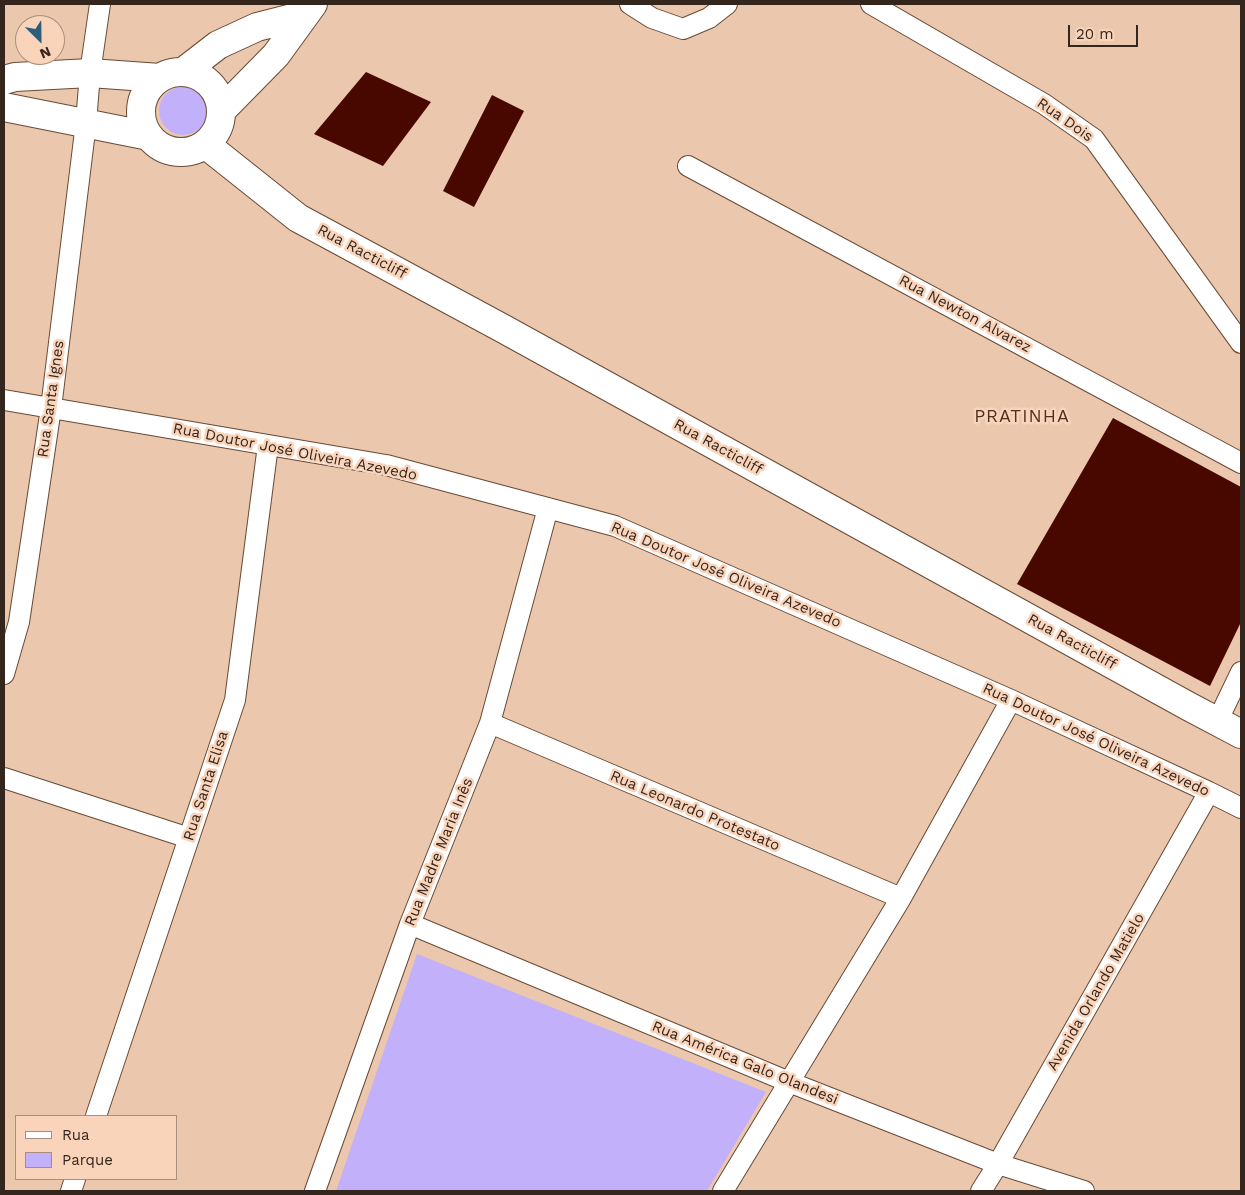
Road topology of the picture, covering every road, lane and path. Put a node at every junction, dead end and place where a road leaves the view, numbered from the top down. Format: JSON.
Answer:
{"nodes":[{"id":1,"x":100,"y":4,"type":"edge"},
{"id":2,"x":630,"y":4,"type":"edge"},
{"id":3,"x":727,"y":4,"type":"edge"},
{"id":4,"x":871,"y":4,"type":"edge"},
{"id":5,"x":308,"y":9,"type":"edge"},
{"id":6,"x":90,"y":73,"type":"junction"},
{"id":7,"x":171,"y":75,"type":"junction"},
{"id":8,"x":4,"y":80,"type":"edge"},
{"id":9,"x":4,"y":107,"type":"edge"},
{"id":10,"x":221,"y":111,"type":"junction"},
{"id":11,"x":86,"y":123,"type":"junction"},
{"id":12,"x":149,"y":136,"type":"junction"},
{"id":13,"x":205,"y":144,"type":"junction"},
{"id":14,"x":688,"y":166,"type":"dead end"},
{"id":15,"x":1241,"y":343,"type":"edge"},
{"id":16,"x":4,"y":400,"type":"edge"},
{"id":17,"x":51,"y":408,"type":"junction"},
{"id":18,"x":268,"y":445,"type":"junction"},
{"id":19,"x":1241,"y":463,"type":"edge"},
{"id":20,"x":548,"y":508,"type":"junction"},
{"id":21,"x":1241,"y":672,"type":"edge"},
{"id":22,"x":4,"y":674,"type":"edge"},
{"id":23,"x":1011,"y":700,"type":"junction"},
{"id":24,"x":1217,"y":722,"type":"junction"},
{"id":25,"x":490,"y":723,"type":"junction"},
{"id":26,"x":1241,"y":734,"type":"edge"},
{"id":27,"x":4,"y":778,"type":"edge"},
{"id":28,"x":1209,"y":792,"type":"junction"},
{"id":29,"x":1241,"y":808,"type":"edge"},
{"id":30,"x":189,"y":838,"type":"junction"},
{"id":31,"x":900,"y":898,"type":"junction"},
{"id":32,"x":410,"y":924,"type":"junction"},
{"id":33,"x":789,"y":1082,"type":"junction"},
{"id":34,"x":96,"y":1115,"type":"edge"},
{"id":35,"x":998,"y":1164,"type":"junction"},
{"id":36,"x":315,"y":1191,"type":"edge"},
{"id":37,"x":723,"y":1191,"type":"edge"},
{"id":38,"x":982,"y":1191,"type":"edge"},
{"id":39,"x":1084,"y":1191,"type":"edge"}],
"edges":[{"from":1,"to":6,"type":"street"},
{"from":2,"to":3,"type":"street"},
{"from":4,"to":15,"type":"street","name":"Rua Dois"},
{"from":5,"to":7,"type":"street"},
{"from":5,"to":10,"type":"street"},
{"from":6,"to":7,"type":"street"},
{"from":6,"to":8,"type":"street"},
{"from":6,"to":11,"type":"street"},
{"from":7,"to":10,"type":"street"},
{"from":7,"to":12,"type":"street"},
{"from":9,"to":11,"type":"street"},
{"from":10,"to":13,"type":"street"},
{"from":11,"to":12,"type":"street"},
{"from":11,"to":17,"type":"street","name":"Rua Santa Ignes"},
{"from":12,"to":13,"type":"street"},
{"from":13,"to":24,"type":"street","name":"Rua Racticliff"},
{"from":14,"to":19,"type":"street","name":"Rua Newton Alvarez"},
{"from":16,"to":17,"type":"street","name":"Rua Doutor José Oliveira Azevedo"},
{"from":17,"to":18,"type":"street","name":"Rua Doutor José Oliveira Azevedo"},
{"from":17,"to":22,"type":"street","name":"Rua Santa Ignes"},
{"from":18,"to":20,"type":"street","name":"Rua Doutor José Oliveira Azevedo"},
{"from":18,"to":30,"type":"street","name":"Rua Santa Elisa"},
{"from":20,"to":23,"type":"street","name":"Rua Doutor José Oliveira Azevedo"},
{"from":20,"to":25,"type":"street","name":"Rua Madre Maria Inês"},
{"from":21,"to":24,"type":"street"},
{"from":23,"to":28,"type":"street","name":"Rua Doutor José Oliveira Azevedo"},
{"from":23,"to":31,"type":"street"},
{"from":24,"to":26,"type":"street","name":"Rua Racticliff"},
{"from":25,"to":31,"type":"street","name":"Rua Leonardo Protestato"},
{"from":25,"to":32,"type":"street","name":"Rua Madre Maria Inês"},
{"from":27,"to":30,"type":"street"},
{"from":28,"to":29,"type":"street","name":"Rua Doutor José Oliveira Azevedo"},
{"from":28,"to":35,"type":"street","name":"Avenida Orlando Matielo"},
{"from":30,"to":34,"type":"street","name":"Rua Santa Elisa"},
{"from":31,"to":33,"type":"street"},
{"from":32,"to":33,"type":"street","name":"Rua América Galo Olandesi"},
{"from":32,"to":36,"type":"street","name":"Rua Madre Maria Inês"},
{"from":33,"to":35,"type":"street","name":"Rua América Galo Olandesi"},
{"from":33,"to":37,"type":"street"},
{"from":35,"to":38,"type":"street","name":"Avenida Orlando Matielo"},
{"from":35,"to":39,"type":"street","name":"Rua América Galo Olandesi"}]}
